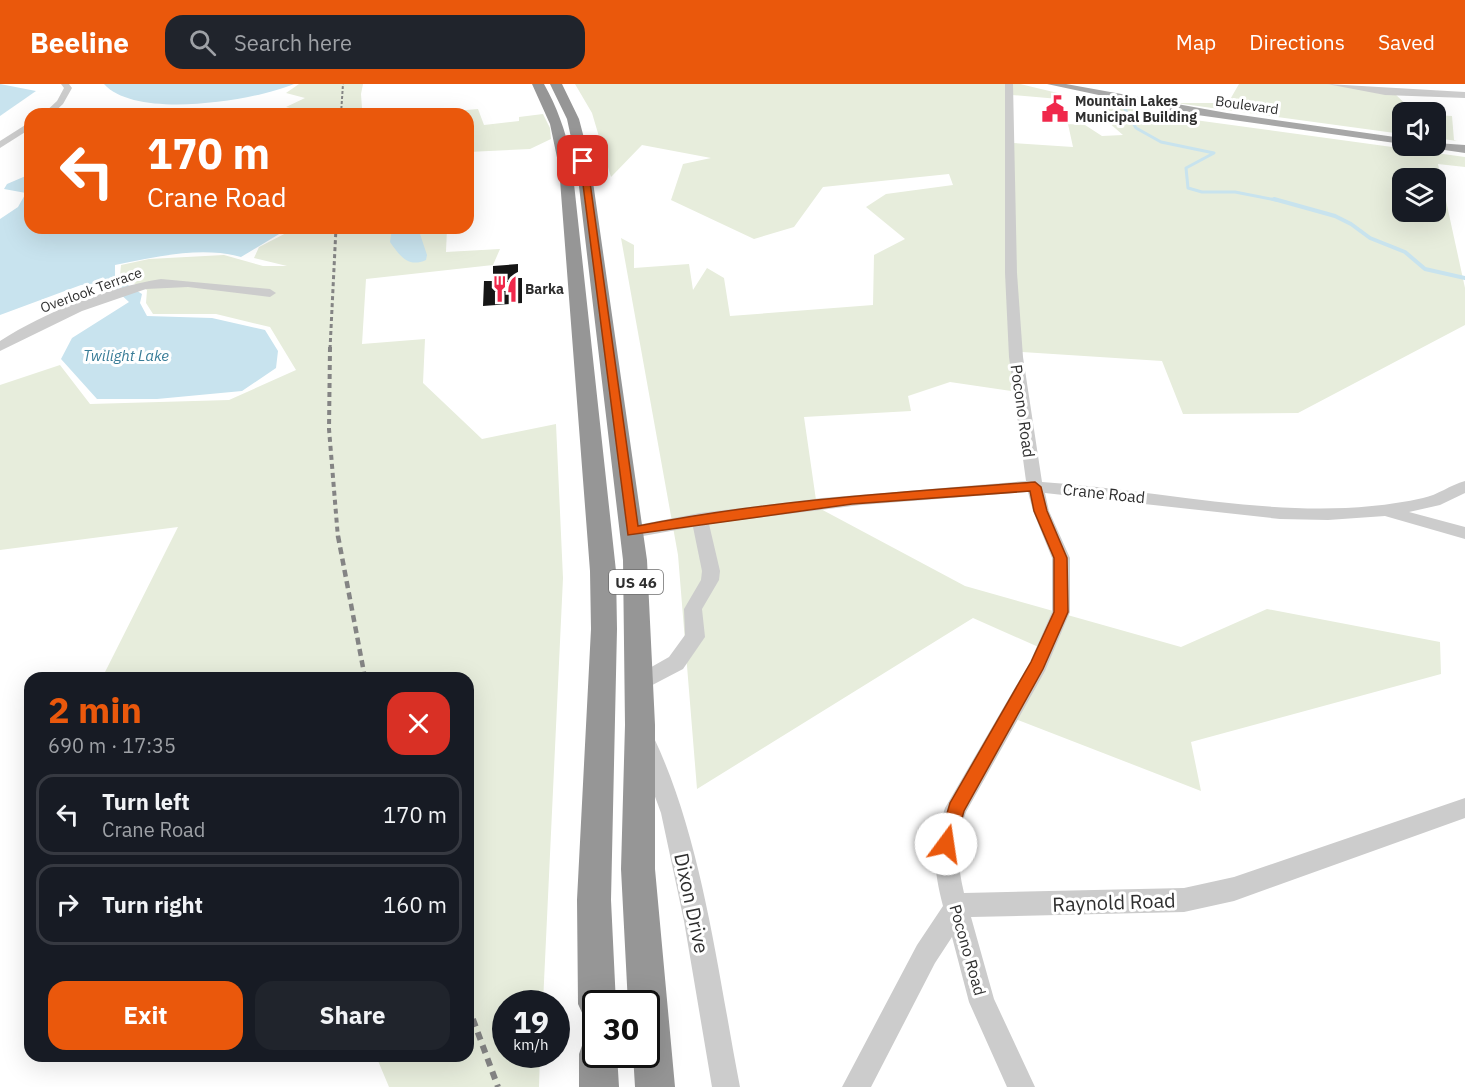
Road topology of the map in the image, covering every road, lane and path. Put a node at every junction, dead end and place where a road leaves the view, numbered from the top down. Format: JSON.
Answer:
{"nodes":[{"id":1,"x":65,"y":84,"type":"edge"},
{"id":2,"x":538,"y":84,"type":"edge"},
{"id":3,"x":556,"y":84,"type":"edge"},
{"id":4,"x":1009,"y":84,"type":"edge"},
{"id":5,"x":1053,"y":84,"type":"edge"},
{"id":6,"x":1331,"y":84,"type":"edge"},
{"id":7,"x":1465,"y":96,"type":"edge"},
{"id":8,"x":55,"y":108,"type":"edge"},
{"id":9,"x":24,"y":129,"type":"edge"},
{"id":10,"x":1392,"y":140,"type":"edge"},
{"id":11,"x":0,"y":145,"type":"edge"},
{"id":12,"x":1446,"y":147,"type":"edge"},
{"id":13,"x":1465,"y":149,"type":"edge"},
{"id":14,"x":270,"y":293,"type":"dead end"},
{"id":15,"x":0,"y":347,"type":"edge"},
{"id":16,"x":1465,"y":486,"type":"edge"},
{"id":17,"x":1035,"y":487,"type":"junction"},
{"id":18,"x":1381,"y":511,"type":"junction"},
{"id":19,"x":700,"y":519,"type":"junction"},
{"id":20,"x":632,"y":532,"type":"junction"},
{"id":21,"x":1465,"y":533,"type":"edge"},
{"id":22,"x":639,"y":684,"type":"junction"},
{"id":23,"x":640,"y":724,"type":"junction"},
{"id":24,"x":1465,"y":808,"type":"edge"},
{"id":25,"x":956,"y":907,"type":"junction"},
{"id":26,"x":597,"y":990,"type":"edge"},
{"id":27,"x":598,"y":1068,"type":"edge"},
{"id":28,"x":599,"y":1087,"type":"edge"},
{"id":29,"x":655,"y":1087,"type":"edge"},
{"id":30,"x":726,"y":1087,"type":"edge"},
{"id":31,"x":856,"y":1087,"type":"edge"},
{"id":32,"x":1021,"y":1087,"type":"edge"}],
"edges":[{"from":1,"to":8,"type":"street"},
{"from":2,"to":26,"type":"highway","number":"US 46"},
{"from":3,"to":20,"type":"highway","number":"US 46"},
{"from":4,"to":17,"type":"street","name":"Pocono Road"},
{"from":5,"to":10,"type":"main road","name":"Boulevard"},
{"from":6,"to":7,"type":"street"},
{"from":9,"to":11,"type":"street"},
{"from":12,"to":13,"type":"main road"},
{"from":14,"to":15,"type":"street","name":"Overlook Terrace"},
{"from":16,"to":18,"type":"street","name":"Crane Road"},
{"from":17,"to":18,"type":"street","name":"Crane Road"},
{"from":17,"to":19,"type":"street","name":"Crane Road"},
{"from":17,"to":25,"type":"street","name":"Pocono Road"},
{"from":18,"to":21,"type":"street"},
{"from":19,"to":20,"type":"street","name":"Crane Road"},
{"from":19,"to":22,"type":"street"},
{"from":20,"to":22,"type":"highway","number":"US 46"},
{"from":22,"to":23,"type":"highway","number":"US 46"},
{"from":23,"to":29,"type":"highway","number":"US 46"},
{"from":23,"to":30,"type":"street","name":"Dixon Drive"},
{"from":24,"to":25,"type":"street","name":"Raynold Road"},
{"from":25,"to":31,"type":"street"},
{"from":25,"to":32,"type":"street","name":"Pocono Road"},
{"from":27,"to":28,"type":"highway"}]}
